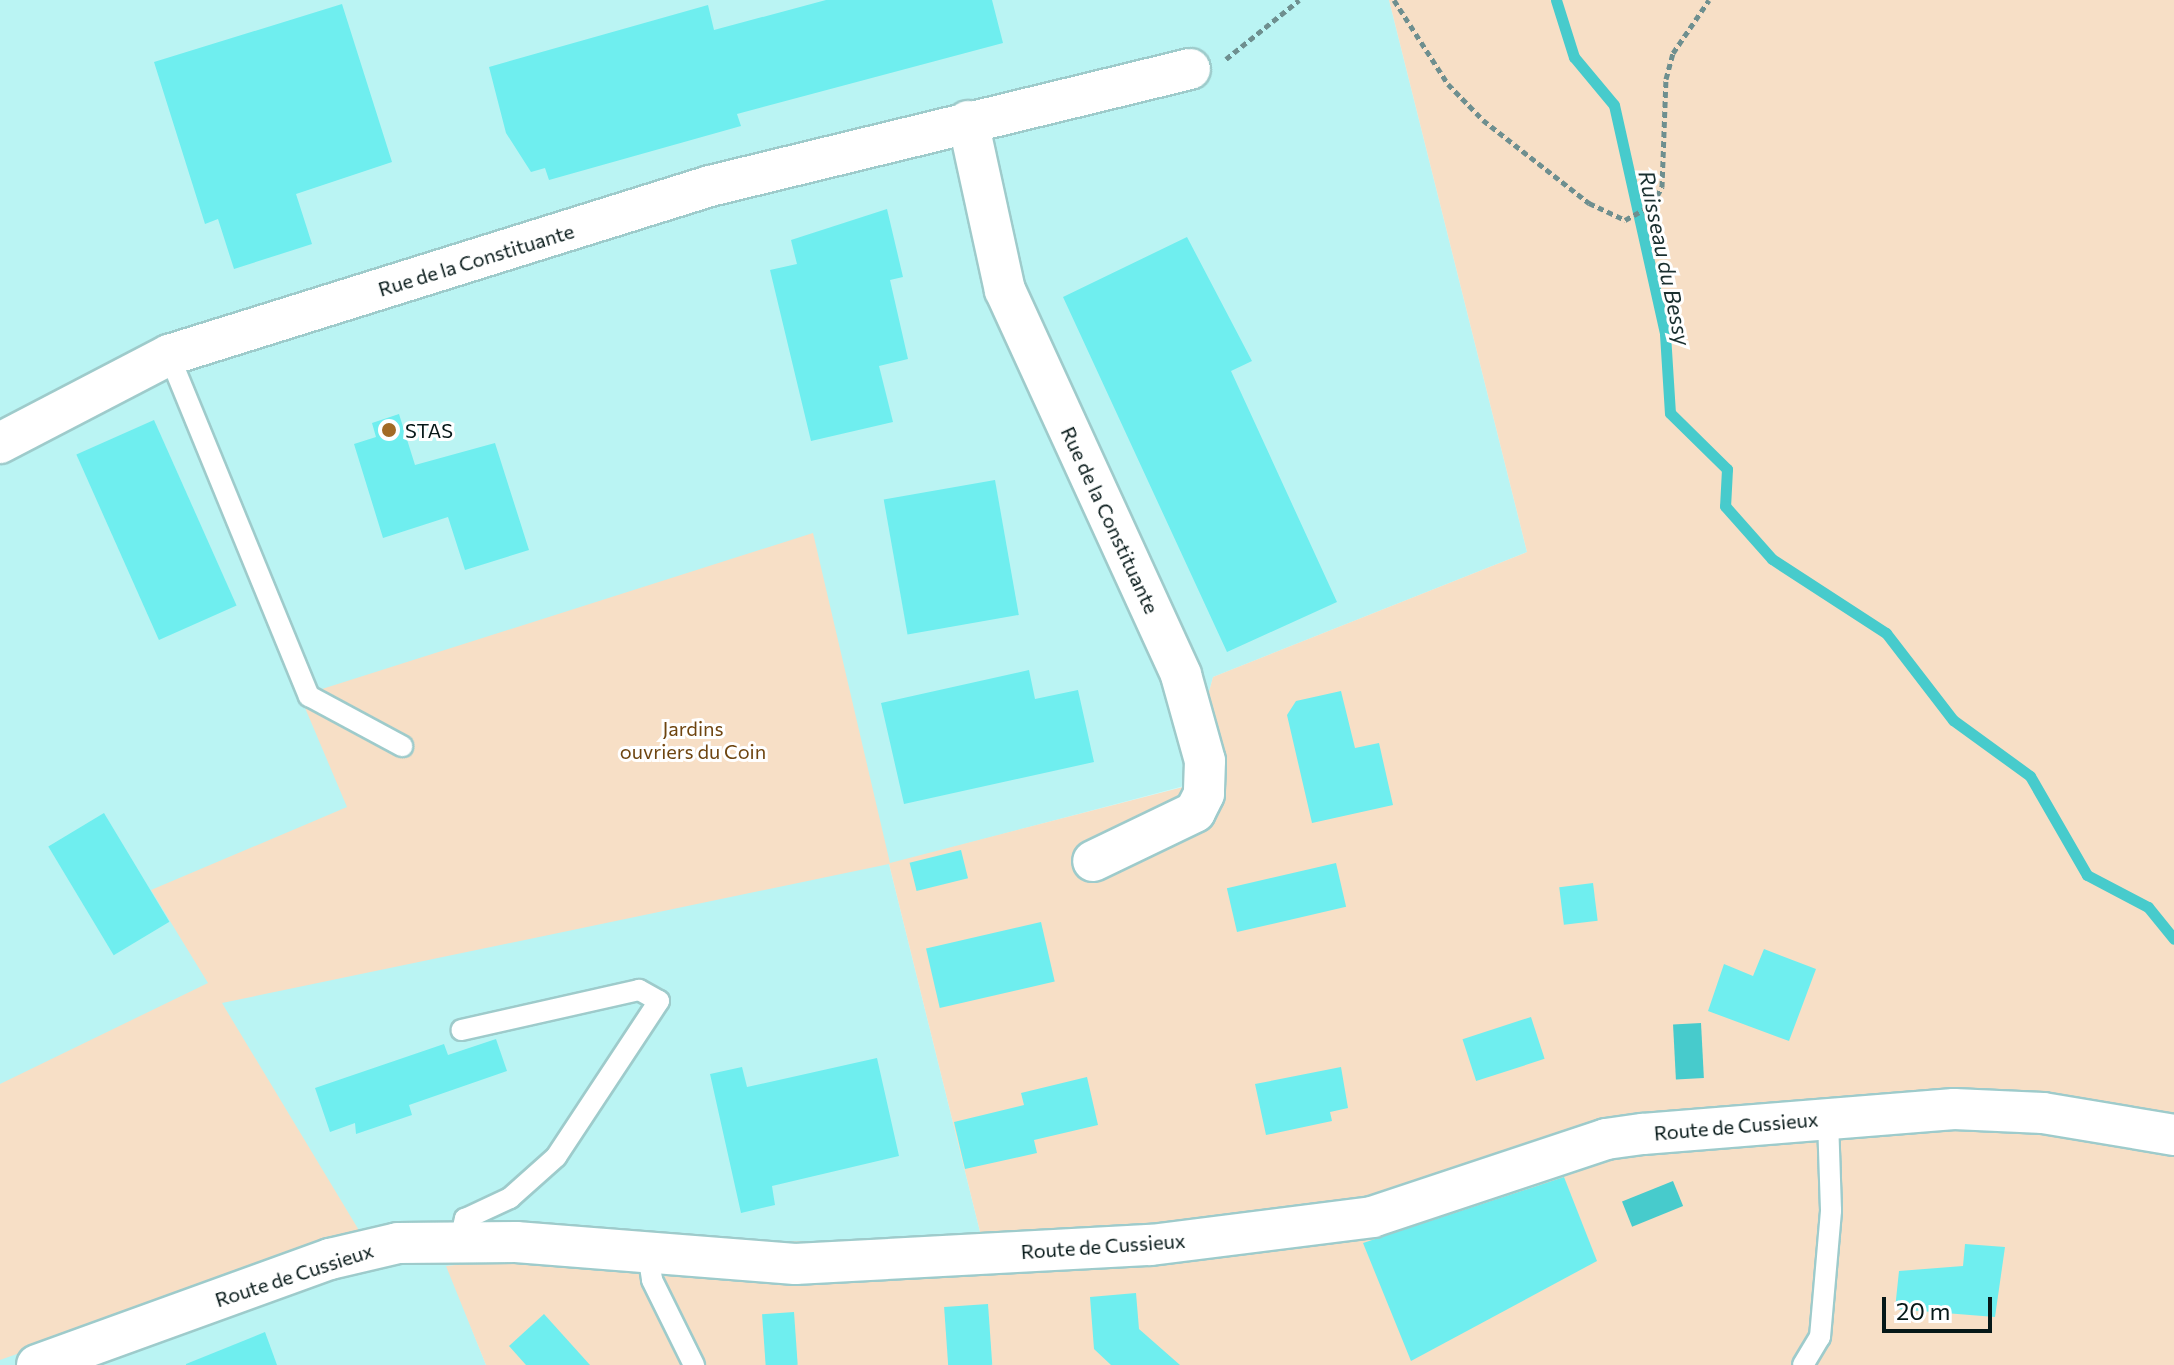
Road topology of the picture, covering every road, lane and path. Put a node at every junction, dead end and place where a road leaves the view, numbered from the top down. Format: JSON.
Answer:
{"nodes":[{"id":1,"x":1299,"y":0,"type":"edge"},
{"id":2,"x":1394,"y":0,"type":"edge"},
{"id":3,"x":1709,"y":0,"type":"edge"},
{"id":4,"x":1190,"y":69,"type":"joint"},
{"id":5,"x":968,"y":121,"type":"junction"},
{"id":6,"x":169,"y":355,"type":"junction"},
{"id":7,"x":0,"y":443,"type":"edge"},
{"id":8,"x":402,"y":746,"type":"dead end"},
{"id":9,"x":1093,"y":861,"type":"dead end"},
{"id":10,"x":461,"y":1030,"type":"dead end"},
{"id":11,"x":1828,"y":1118,"type":"junction"},
{"id":12,"x":2174,"y":1135,"type":"edge"},
{"id":13,"x":460,"y":1240,"type":"junction"},
{"id":14,"x":648,"y":1254,"type":"junction"},
{"id":15,"x":37,"y":1365,"type":"edge"},
{"id":16,"x":694,"y":1365,"type":"edge"},
{"id":17,"x":1803,"y":1365,"type":"edge"}],
"edges":[{"from":1,"to":4,"type":"path"},
{"from":2,"to":3,"type":"path"},
{"from":4,"to":5,"type":"street","name":"Rue de la Constituante"},
{"from":5,"to":6,"type":"street","name":"Rue de la Constituante"},
{"from":5,"to":9,"type":"street","name":"Rue de la Constituante"},
{"from":6,"to":7,"type":"street","name":"Rue de la Constituante"},
{"from":6,"to":8,"type":"lane"},
{"from":10,"to":13,"type":"lane"},
{"from":11,"to":12,"type":"street","name":"Route de Cussieux"},
{"from":11,"to":14,"type":"street","name":"Route de Cussieux"},
{"from":11,"to":17,"type":"lane"},
{"from":13,"to":14,"type":"street","name":"Route de Cussieux"},
{"from":13,"to":15,"type":"street","name":"Route de Cussieux"},
{"from":14,"to":16,"type":"lane"}]}
